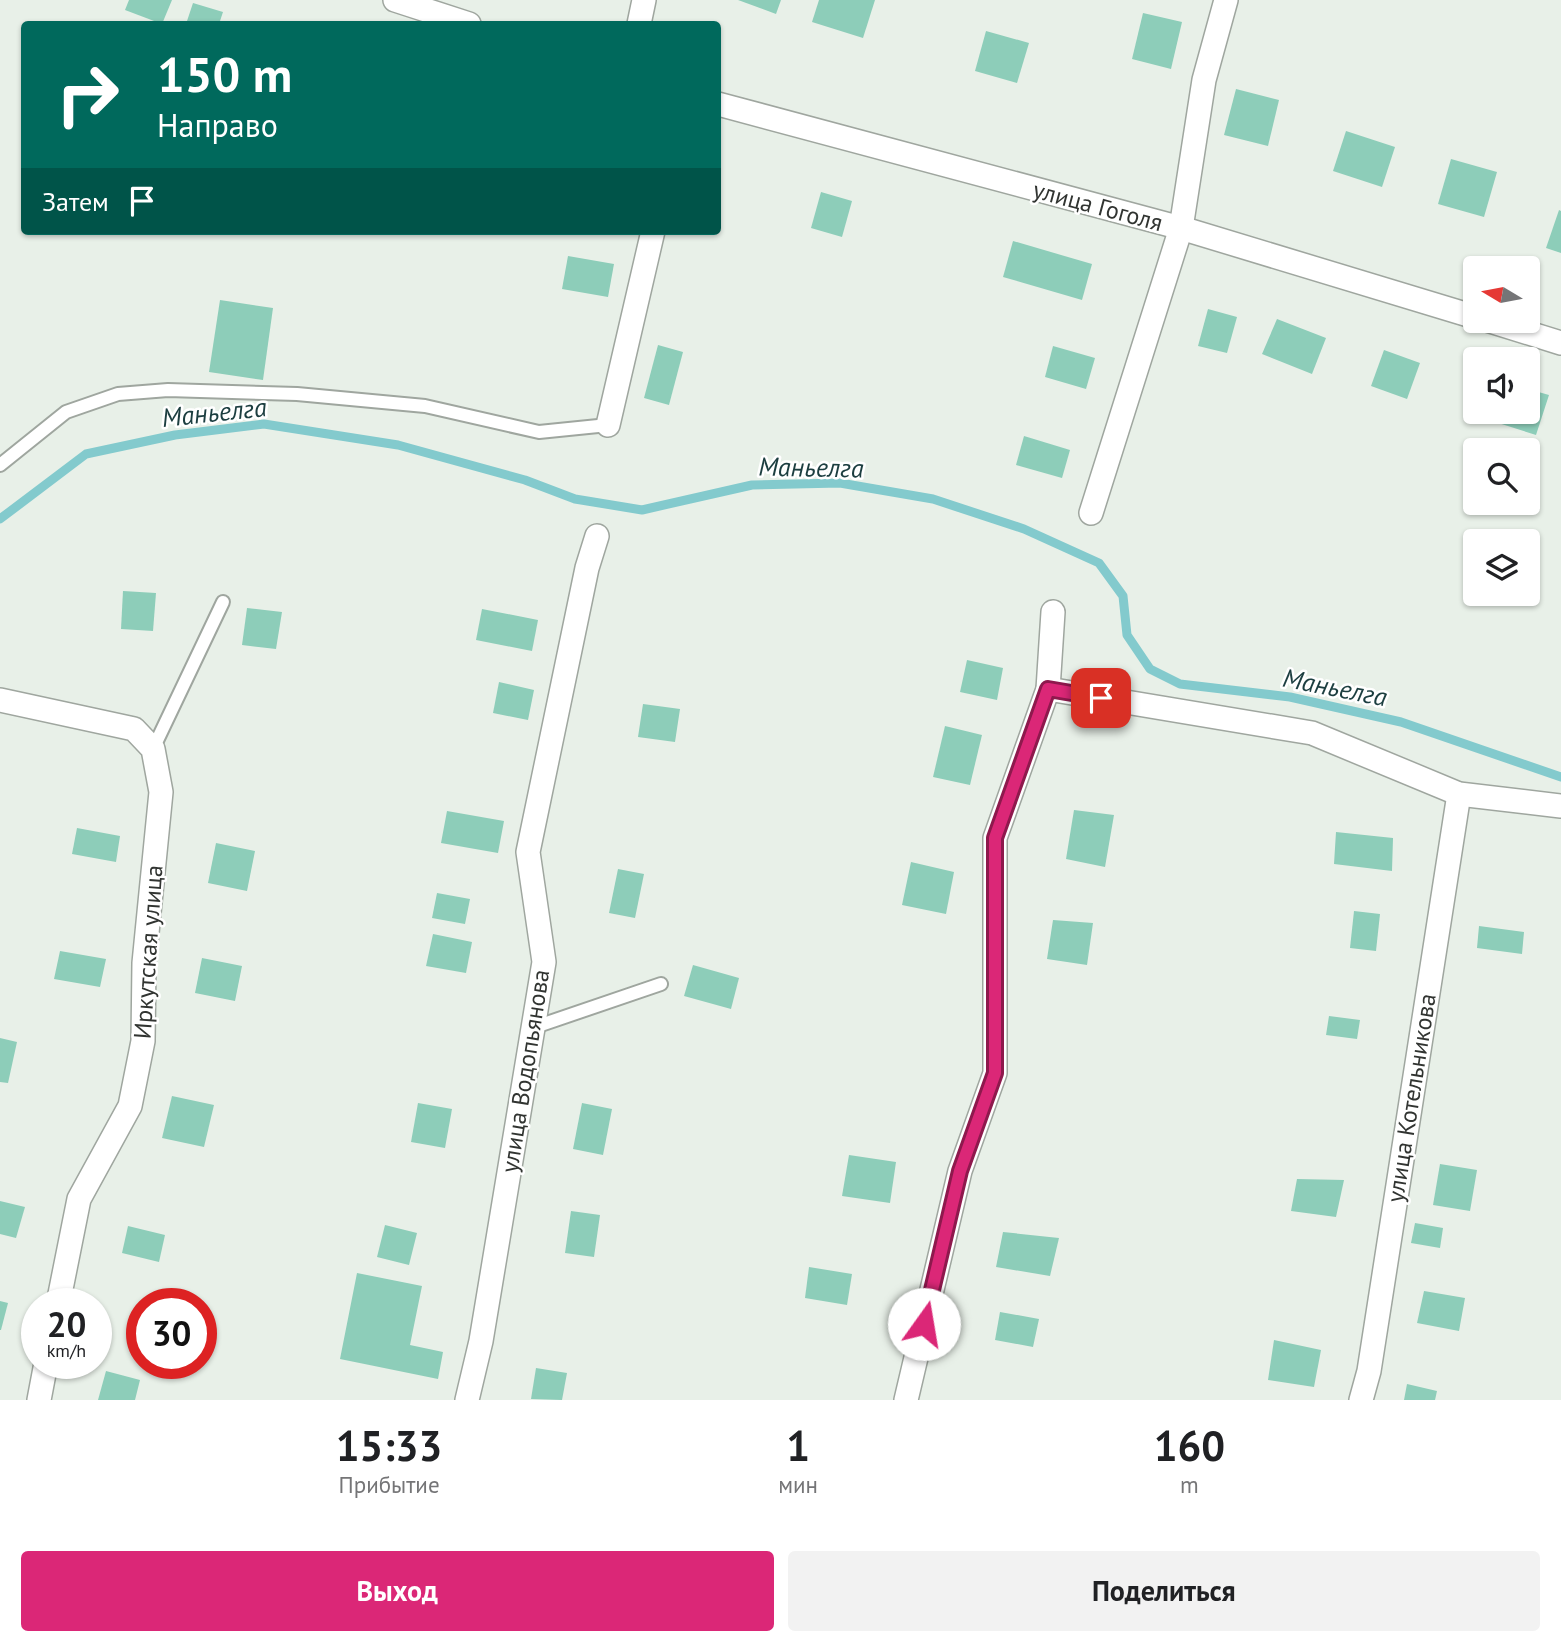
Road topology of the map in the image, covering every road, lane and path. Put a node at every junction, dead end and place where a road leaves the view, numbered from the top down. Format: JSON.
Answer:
{"nodes":[{"id":1,"x":395,"y":0,"type":"edge"},
{"id":2,"x":644,"y":0,"type":"edge"},
{"id":3,"x":1226,"y":0,"type":"edge"},
{"id":4,"x":460,"y":21,"type":"edge"},
{"id":5,"x":640,"y":21,"type":"edge"},
{"id":6,"x":721,"y":105,"type":"edge"},
{"id":7,"x":1181,"y":228,"type":"junction"},
{"id":8,"x":652,"y":235,"type":"edge"},
{"id":9,"x":1463,"y":313,"type":"edge"},
{"id":10,"x":1528,"y":333,"type":"edge"},
{"id":11,"x":1561,"y":343,"type":"edge"},
{"id":12,"x":608,"y":425,"type":"joint"},
{"id":13,"x":0,"y":465,"type":"edge"},
{"id":14,"x":1091,"y":513,"type":"dead end"},
{"id":15,"x":597,"y":536,"type":"dead end"},
{"id":16,"x":223,"y":602,"type":"dead end"},
{"id":17,"x":1053,"y":612,"type":"dead end"},
{"id":18,"x":1048,"y":689,"type":"junction"},
{"id":19,"x":0,"y":700,"type":"edge"},
{"id":20,"x":153,"y":749,"type":"junction"},
{"id":21,"x":1459,"y":794,"type":"junction"},
{"id":22,"x":1561,"y":806,"type":"edge"},
{"id":23,"x":661,"y":984,"type":"dead end"},
{"id":24,"x":532,"y":1028,"type":"junction"},
{"id":25,"x":61,"y":1288,"type":"edge"},
{"id":26,"x":43,"y":1379,"type":"edge"},
{"id":27,"x":39,"y":1400,"type":"edge"},
{"id":28,"x":467,"y":1400,"type":"edge"},
{"id":29,"x":906,"y":1400,"type":"edge"},
{"id":30,"x":1361,"y":1400,"type":"edge"}],
"edges":[{"from":1,"to":4,"type":"street"},
{"from":2,"to":5,"type":"street"},
{"from":3,"to":7,"type":"street"},
{"from":6,"to":7,"type":"street","name":"улица Гоголя"},
{"from":7,"to":9,"type":"street","name":"улица Гоголя"},
{"from":7,"to":14,"type":"street"},
{"from":8,"to":12,"type":"street"},
{"from":10,"to":11,"type":"street"},
{"from":12,"to":13,"type":"lane"},
{"from":15,"to":24,"type":"street","name":"улица Водопьянова"},
{"from":16,"to":20,"type":"lane"},
{"from":17,"to":18,"type":"street"},
{"from":18,"to":21,"type":"street"},
{"from":18,"to":29,"type":"street"},
{"from":19,"to":20,"type":"street"},
{"from":20,"to":25,"type":"street","name":"Иркутская улица"},
{"from":21,"to":22,"type":"street"},
{"from":21,"to":30,"type":"street","name":"улица Котельникова"},
{"from":23,"to":24,"type":"lane"},
{"from":24,"to":28,"type":"street","name":"улица Водопьянова"},
{"from":26,"to":27,"type":"street"}]}
